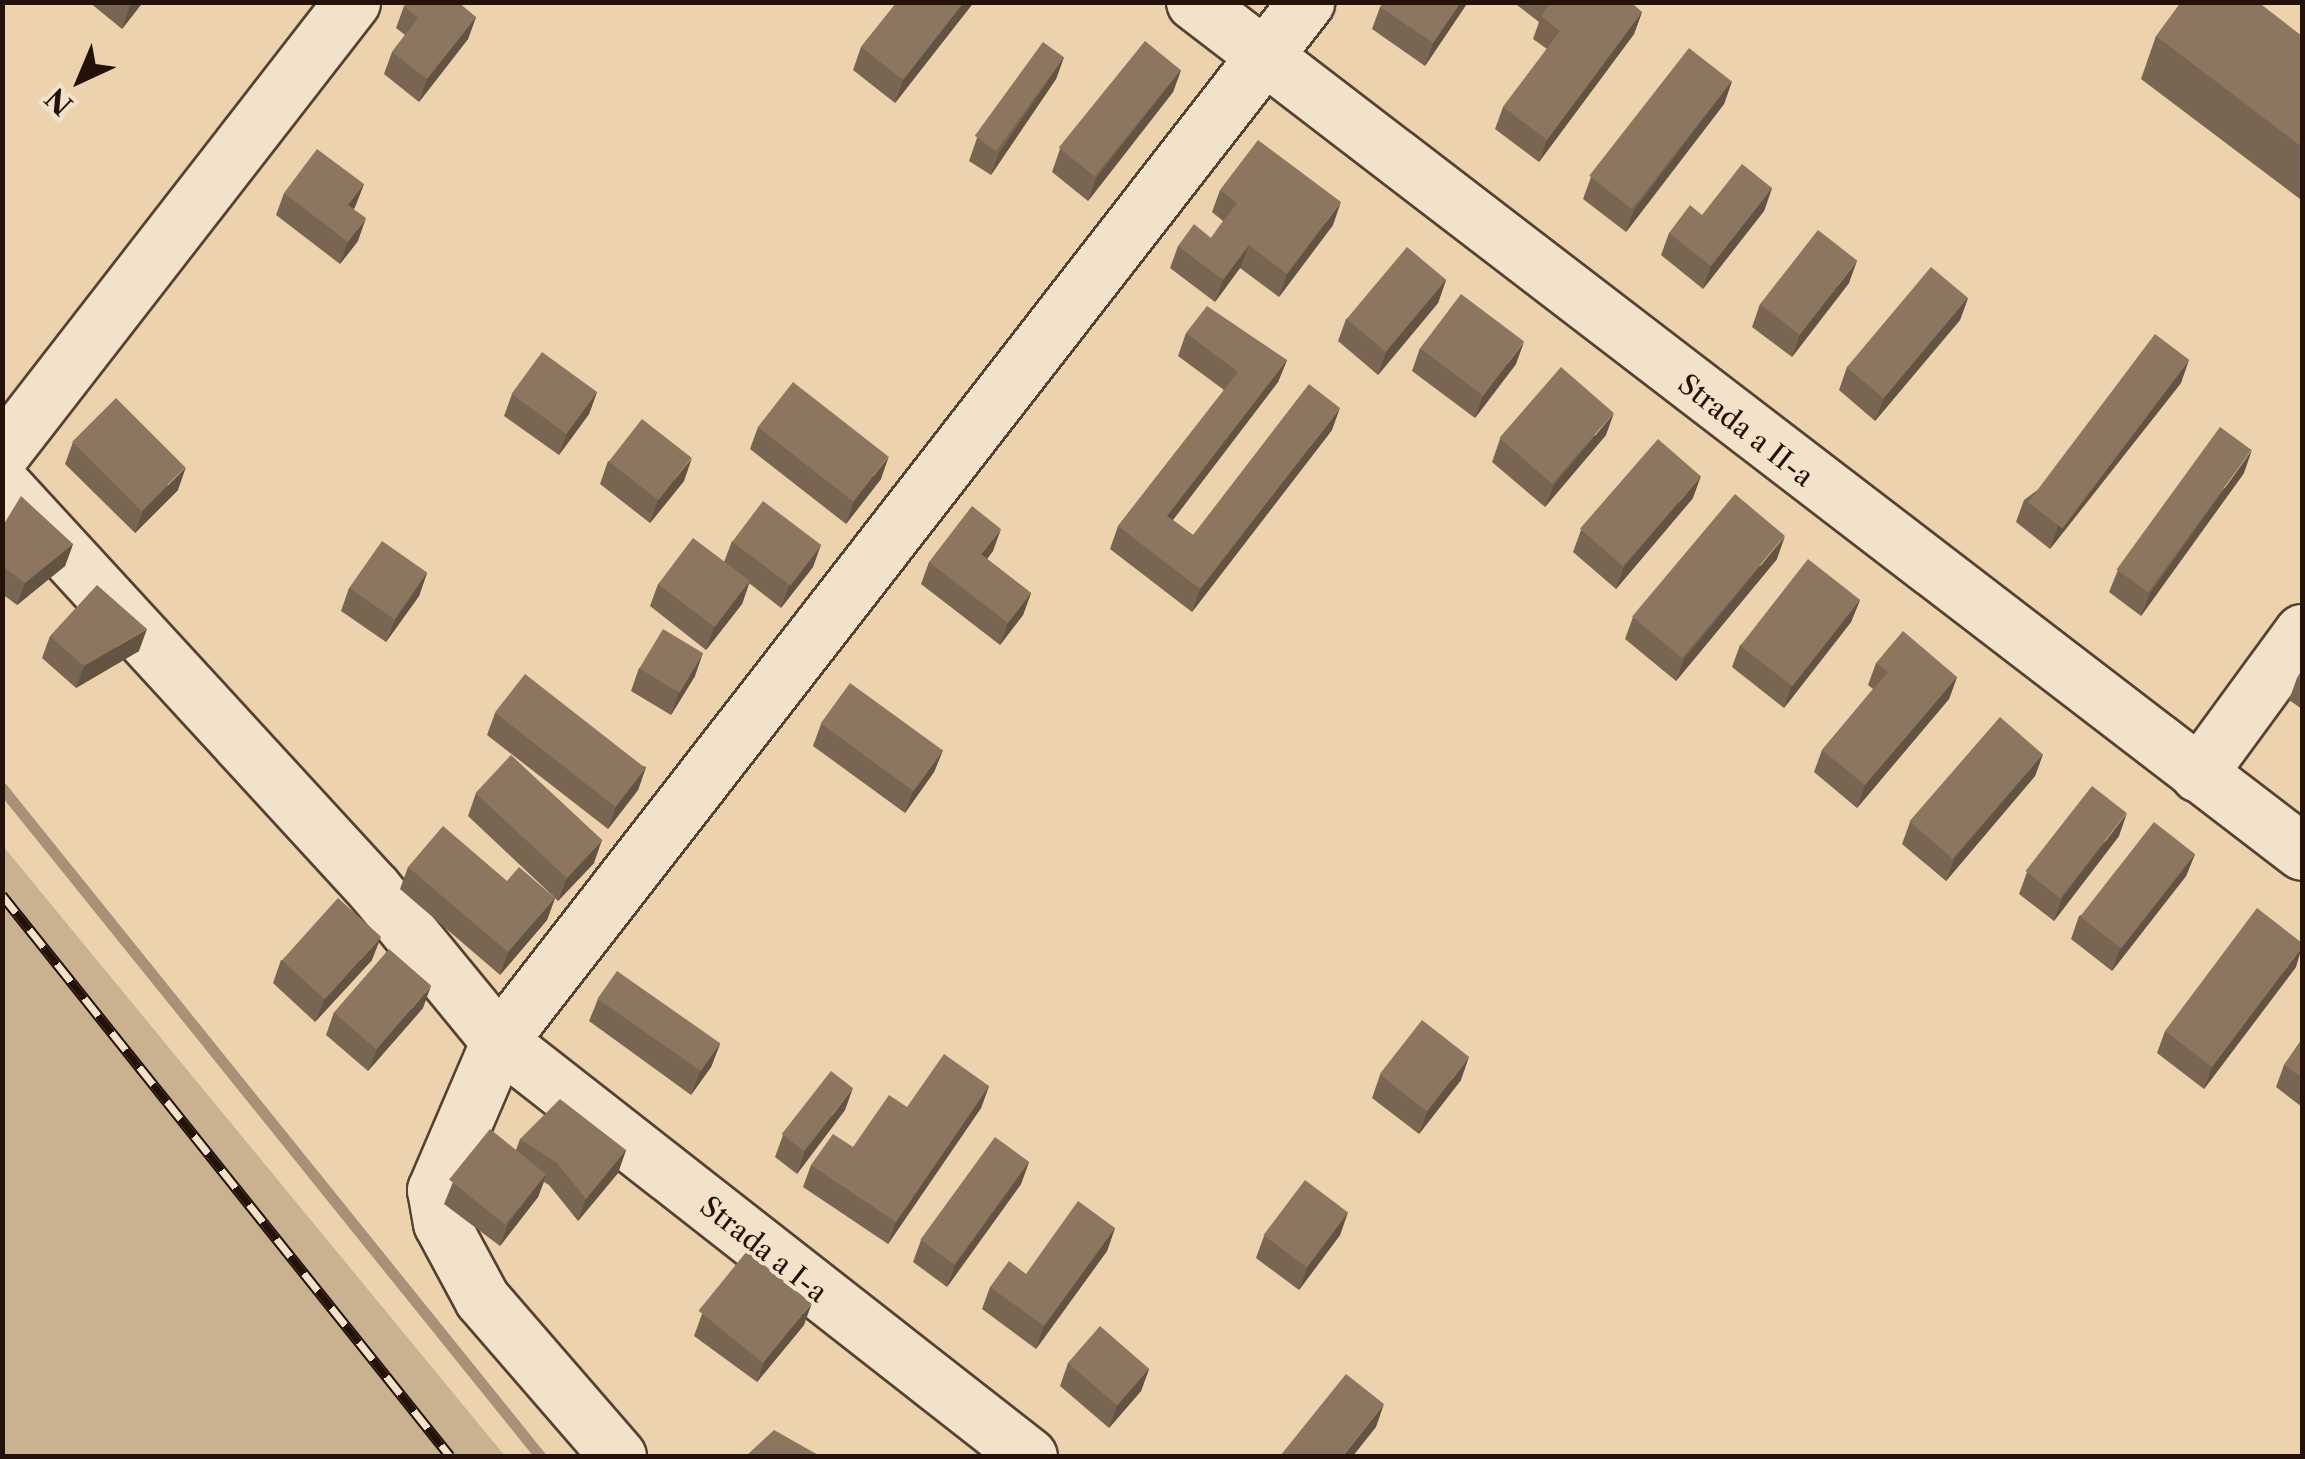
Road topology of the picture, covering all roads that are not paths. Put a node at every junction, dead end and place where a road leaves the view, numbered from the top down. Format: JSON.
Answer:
{"nodes":[{"id":1,"x":352,"y":2,"type":"edge"},
{"id":2,"x":1194,"y":2,"type":"edge"},
{"id":3,"x":1306,"y":2,"type":"edge"},
{"id":4,"x":1265,"y":54,"type":"junction"},
{"id":5,"x":2,"y":453,"type":"edge"},
{"id":6,"x":2,"y":484,"type":"edge"},
{"id":7,"x":2302,"y":632,"type":"edge"},
{"id":8,"x":2198,"y":774,"type":"junction"},
{"id":9,"x":2302,"y":852,"type":"edge"},
{"id":10,"x":500,"y":1041,"type":"junction"},
{"id":11,"x":618,"y":1456,"type":"edge"},
{"id":12,"x":1029,"y":1456,"type":"edge"}],
"edges":[{"from":1,"to":5,"type":"street"},
{"from":2,"to":4,"type":"street","name":"Strada a II-a"},
{"from":3,"to":4,"type":"street"},
{"from":4,"to":8,"type":"street","name":"Strada a II-a"},
{"from":4,"to":10,"type":"street"},
{"from":6,"to":10,"type":"street","name":"Strada a I-a"},
{"from":7,"to":8,"type":"street"},
{"from":8,"to":9,"type":"street","name":"Strada a II-a"},
{"from":10,"to":11,"type":"street"},
{"from":10,"to":12,"type":"street","name":"Strada a I-a"}]}
